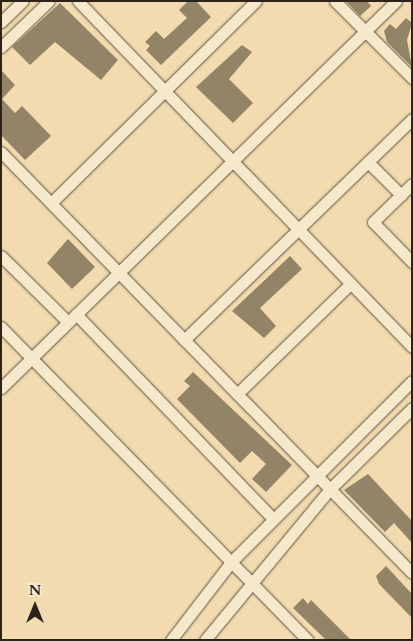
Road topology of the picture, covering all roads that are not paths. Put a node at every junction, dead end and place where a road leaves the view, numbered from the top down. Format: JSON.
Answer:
{"nodes":[{"id":1,"x":23,"y":1,"type":"edge"},
{"id":2,"x":48,"y":1,"type":"edge"},
{"id":3,"x":78,"y":1,"type":"edge"},
{"id":4,"x":256,"y":1,"type":"edge"},
{"id":5,"x":335,"y":1,"type":"edge"},
{"id":6,"x":396,"y":1,"type":"edge"},
{"id":7,"x":1,"y":22,"type":"edge"},
{"id":8,"x":366,"y":32,"type":"junction"},
{"id":9,"x":1,"y":47,"type":"edge"},
{"id":10,"x":412,"y":78,"type":"edge"},
{"id":11,"x":165,"y":91,"type":"junction"},
{"id":12,"x":412,"y":119,"type":"edge"},
{"id":13,"x":1,"y":152,"type":"edge"},
{"id":14,"x":232,"y":161,"type":"junction"},
{"id":15,"x":368,"y":162,"type":"junction"},
{"id":16,"x":412,"y":184,"type":"edge"},
{"id":17,"x":401,"y":195,"type":"junction"},
{"id":18,"x":51,"y":203,"type":"junction"},
{"id":19,"x":299,"y":231,"type":"junction"},
{"id":20,"x":1,"y":256,"type":"edge"},
{"id":21,"x":412,"y":262,"type":"edge"},
{"id":22,"x":118,"y":273,"type":"junction"},
{"id":23,"x":350,"y":284,"type":"junction"},
{"id":24,"x":72,"y":318,"type":"junction"},
{"id":25,"x":1,"y":326,"type":"edge"},
{"id":26,"x":184,"y":340,"type":"junction"},
{"id":27,"x":412,"y":347,"type":"edge"},
{"id":28,"x":32,"y":358,"type":"junction"},
{"id":29,"x":412,"y":381,"type":"edge"},
{"id":30,"x":1,"y":388,"type":"edge"},
{"id":31,"x":237,"y":394,"type":"junction"},
{"id":32,"x":412,"y":408,"type":"edge"},
{"id":33,"x":316,"y":474,"type":"junction"},
{"id":34,"x":330,"y":489,"type":"junction"},
{"id":35,"x":272,"y":519,"type":"junction"},
{"id":36,"x":231,"y":562,"type":"junction"},
{"id":37,"x":412,"y":573,"type":"edge"},
{"id":38,"x":250,"y":581,"type":"junction"},
{"id":39,"x":171,"y":640,"type":"edge"},
{"id":40,"x":204,"y":640,"type":"edge"},
{"id":41,"x":307,"y":640,"type":"edge"}],
"edges":[{"from":1,"to":7,"type":"street"},
{"from":2,"to":9,"type":"street"},
{"from":3,"to":11,"type":"street"},
{"from":4,"to":11,"type":"street"},
{"from":5,"to":8,"type":"street"},
{"from":6,"to":8,"type":"street"},
{"from":8,"to":10,"type":"street"},
{"from":8,"to":14,"type":"street"},
{"from":11,"to":14,"type":"street"},
{"from":11,"to":18,"type":"street"},
{"from":12,"to":15,"type":"street"},
{"from":13,"to":18,"type":"street"},
{"from":14,"to":19,"type":"street"},
{"from":14,"to":22,"type":"street"},
{"from":15,"to":17,"type":"street"},
{"from":15,"to":19,"type":"street"},
{"from":16,"to":17,"type":"street"},
{"from":17,"to":21,"type":"street"},
{"from":18,"to":22,"type":"street"},
{"from":19,"to":23,"type":"street"},
{"from":19,"to":26,"type":"street"},
{"from":20,"to":24,"type":"street"},
{"from":22,"to":24,"type":"street"},
{"from":22,"to":26,"type":"street"},
{"from":23,"to":27,"type":"street"},
{"from":23,"to":31,"type":"street"},
{"from":24,"to":28,"type":"street"},
{"from":24,"to":35,"type":"street"},
{"from":25,"to":28,"type":"street"},
{"from":26,"to":31,"type":"street"},
{"from":28,"to":30,"type":"street"},
{"from":28,"to":36,"type":"street"},
{"from":29,"to":33,"type":"street"},
{"from":31,"to":33,"type":"street"},
{"from":32,"to":34,"type":"street"},
{"from":33,"to":34,"type":"street"},
{"from":33,"to":35,"type":"street"},
{"from":34,"to":37,"type":"street"},
{"from":34,"to":38,"type":"street"},
{"from":35,"to":36,"type":"street"},
{"from":36,"to":38,"type":"street"},
{"from":36,"to":39,"type":"street"},
{"from":38,"to":40,"type":"street"},
{"from":38,"to":41,"type":"street"}]}
